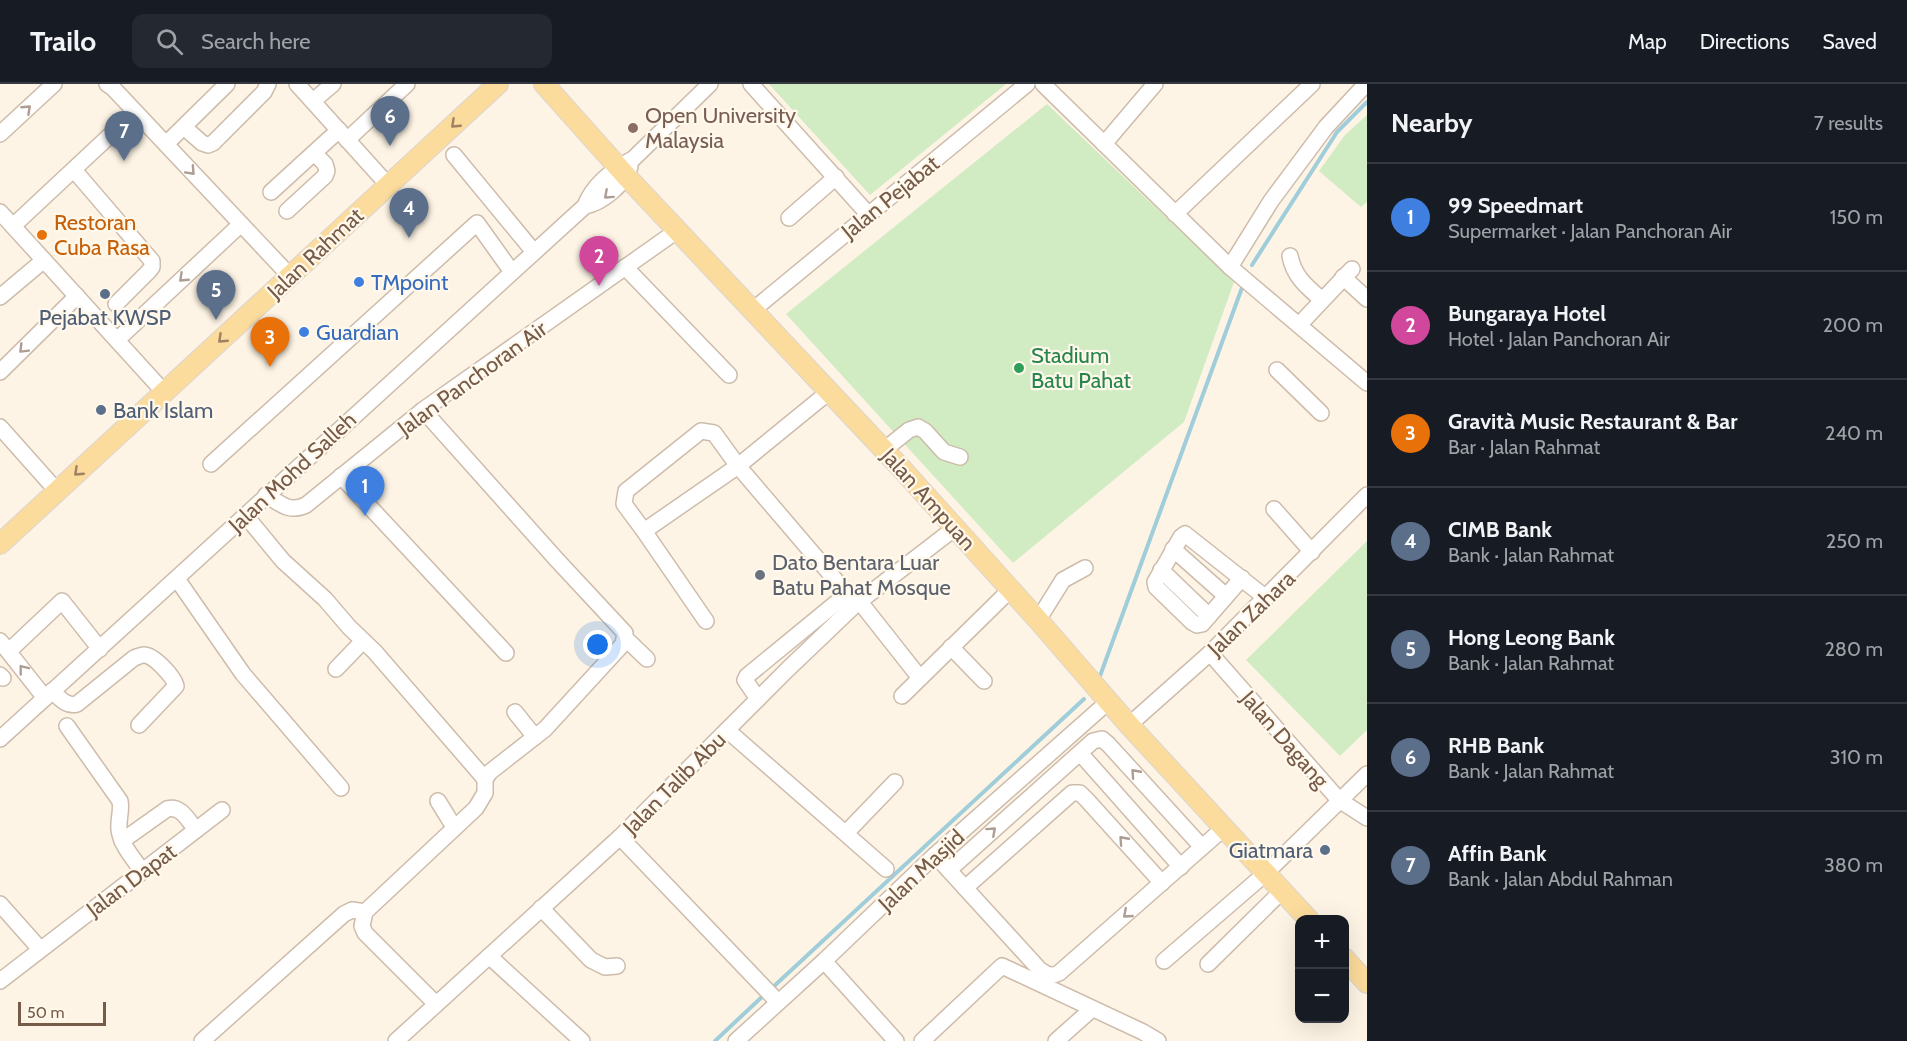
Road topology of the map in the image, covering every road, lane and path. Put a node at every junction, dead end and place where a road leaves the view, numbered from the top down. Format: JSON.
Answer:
{"nodes":[{"id":1,"x":54,"y":84,"type":"edge"},
{"id":2,"x":107,"y":84,"type":"edge"},
{"id":3,"x":227,"y":84,"type":"edge"},
{"id":4,"x":268,"y":84,"type":"edge"},
{"id":5,"x":333,"y":84,"type":"edge"},
{"id":6,"x":407,"y":84,"type":"edge"},
{"id":7,"x":498,"y":84,"type":"edge"},
{"id":8,"x":544,"y":84,"type":"edge"},
{"id":9,"x":558,"y":84,"type":"edge"},
{"id":10,"x":710,"y":84,"type":"edge"},
{"id":11,"x":751,"y":84,"type":"edge"},
{"id":12,"x":1027,"y":84,"type":"edge"},
{"id":13,"x":1043,"y":84,"type":"edge"},
{"id":14,"x":1155,"y":84,"type":"edge"},
{"id":15,"x":1312,"y":84,"type":"edge"},
{"id":16,"x":1366,"y":84,"type":"edge"},
{"id":17,"x":305,"y":90,"type":"edge"},
{"id":18,"x":135,"y":112,"type":"junction"},
{"id":19,"x":571,"y":113,"type":"junction"},
{"id":20,"x":183,"y":127,"type":"junction"},
{"id":21,"x":0,"y":134,"type":"edge"},
{"id":22,"x":343,"y":135,"type":"junction"},
{"id":23,"x":166,"y":144,"type":"junction"},
{"id":24,"x":1104,"y":144,"type":"junction"},
{"id":25,"x":314,"y":153,"type":"junction"},
{"id":26,"x":454,"y":155,"type":"dead end"},
{"id":27,"x":626,"y":167,"type":"junction"},
{"id":28,"x":74,"y":170,"type":"junction"},
{"id":29,"x":836,"y":177,"type":"junction"},
{"id":30,"x":388,"y":186,"type":"junction"},
{"id":31,"x":271,"y":192,"type":"dead end"},
{"id":32,"x":287,"y":211,"type":"dead end"},
{"id":33,"x":868,"y":214,"type":"junction"},
{"id":34,"x":1175,"y":214,"type":"junction"},
{"id":35,"x":789,"y":218,"type":"dead end"},
{"id":36,"x":5,"y":219,"type":"edge"},
{"id":37,"x":241,"y":224,"type":"junction"},
{"id":38,"x":678,"y":230,"type":"junction"},
{"id":39,"x":534,"y":252,"type":"junction"},
{"id":40,"x":1290,"y":256,"type":"dead end"},
{"id":41,"x":44,"y":260,"type":"junction"},
{"id":42,"x":624,"y":267,"type":"junction"},
{"id":43,"x":1230,"y":267,"type":"junction"},
{"id":44,"x":512,"y":272,"type":"junction"},
{"id":45,"x":290,"y":276,"type":"junction"},
{"id":46,"x":77,"y":296,"type":"junction"},
{"id":47,"x":0,"y":297,"type":"edge"},
{"id":48,"x":1367,"y":299,"type":"edge"},
{"id":49,"x":1322,"y":300,"type":"junction"},
{"id":50,"x":116,"y":304,"type":"dead end"},
{"id":51,"x":753,"y":310,"type":"junction"},
{"id":52,"x":1299,"y":325,"type":"junction"},
{"id":53,"x":117,"y":340,"type":"junction"},
{"id":54,"x":1277,"y":370,"type":"dead end"},
{"id":55,"x":0,"y":372,"type":"edge"},
{"id":56,"x":729,"y":375,"type":"dead end"},
{"id":57,"x":1367,"y":383,"type":"edge"},
{"id":58,"x":830,"y":391,"type":"junction"},
{"id":59,"x":164,"y":392,"type":"junction"},
{"id":60,"x":423,"y":410,"type":"junction"},
{"id":61,"x":1321,"y":413,"type":"dead end"},
{"id":62,"x":0,"y":427,"type":"edge"},
{"id":63,"x":884,"y":450,"type":"junction"},
{"id":64,"x":960,"y":457,"type":"dead end"},
{"id":65,"x":211,"y":464,"type":"dead end"},
{"id":66,"x":738,"y":466,"type":"junction"},
{"id":67,"x":341,"y":476,"type":"junction"},
{"id":68,"x":57,"y":491,"type":"junction"},
{"id":69,"x":267,"y":495,"type":"junction"},
{"id":70,"x":1367,"y":495,"type":"edge"},
{"id":71,"x":1274,"y":509,"type":"dead end"},
{"id":72,"x":245,"y":516,"type":"junction"},
{"id":73,"x":955,"y":528,"type":"junction"},
{"id":74,"x":644,"y":531,"type":"junction"},
{"id":75,"x":1,"y":542,"type":"edge"},
{"id":76,"x":1173,"y":549,"type":"junction"},
{"id":77,"x":1312,"y":552,"type":"junction"},
{"id":78,"x":1084,"y":568,"type":"dead end"},
{"id":79,"x":1242,"y":578,"type":"junction"},
{"id":80,"x":177,"y":579,"type":"junction"},
{"id":81,"x":1010,"y":590,"type":"junction"},
{"id":82,"x":1226,"y":596,"type":"junction"},
{"id":83,"x":1266,"y":598,"type":"junction"},
{"id":84,"x":854,"y":600,"type":"junction"},
{"id":85,"x":1038,"y":620,"type":"junction"},
{"id":86,"x":706,"y":621,"type":"dead end"},
{"id":87,"x":625,"y":638,"type":"junction"},
{"id":88,"x":363,"y":641,"type":"junction"},
{"id":89,"x":4,"y":646,"type":"edge"},
{"id":90,"x":951,"y":647,"type":"junction"},
{"id":91,"x":100,"y":649,"type":"junction"},
{"id":92,"x":506,"y":653,"type":"dead end"},
{"id":93,"x":1210,"y":653,"type":"junction"},
{"id":94,"x":647,"y":659,"type":"dead end"},
{"id":95,"x":336,"y":669,"type":"dead end"},
{"id":96,"x":920,"y":678,"type":"junction"},
{"id":97,"x":984,"y":681,"type":"dead end"},
{"id":98,"x":49,"y":695,"type":"junction"},
{"id":99,"x":902,"y":696,"type":"dead end"},
{"id":100,"x":758,"y":699,"type":"junction"},
{"id":101,"x":1109,"y":701,"type":"junction"},
{"id":102,"x":515,"y":712,"type":"dead end"},
{"id":103,"x":140,"y":724,"type":"dead end"},
{"id":104,"x":1129,"y":725,"type":"junction"},
{"id":105,"x":67,"y":726,"type":"dead end"},
{"id":106,"x":727,"y":730,"type":"junction"},
{"id":107,"x":535,"y":737,"type":"junction"},
{"id":108,"x":0,"y":739,"type":"edge"},
{"id":109,"x":1080,"y":753,"type":"junction"},
{"id":110,"x":1367,"y":774,"type":"edge"},
{"id":111,"x":485,"y":779,"type":"junction"},
{"id":112,"x":895,"y":782,"type":"dead end"},
{"id":113,"x":341,"y":788,"type":"dead end"},
{"id":114,"x":1339,"y":800,"type":"junction"},
{"id":115,"x":438,"y":801,"type":"dead end"},
{"id":116,"x":222,"y":810,"type":"dead end"},
{"id":117,"x":1367,"y":818,"type":"edge"},
{"id":118,"x":453,"y":827,"type":"junction"},
{"id":119,"x":1224,"y":828,"type":"junction"},
{"id":120,"x":196,"y":830,"type":"junction"},
{"id":121,"x":846,"y":833,"type":"junction"},
{"id":122,"x":620,"y":837,"type":"junction"},
{"id":123,"x":122,"y":841,"type":"junction"},
{"id":124,"x":1202,"y":847,"type":"junction"},
{"id":125,"x":935,"y":855,"type":"junction"},
{"id":126,"x":1181,"y":867,"type":"junction"},
{"id":127,"x":886,"y":869,"type":"dead end"},
{"id":128,"x":949,"y":870,"type":"junction"},
{"id":129,"x":142,"y":871,"type":"junction"},
{"id":130,"x":1266,"y":873,"type":"junction"},
{"id":131,"x":1162,"y":883,"type":"junction"},
{"id":132,"x":965,"y":888,"type":"junction"},
{"id":133,"x":1282,"y":891,"type":"junction"},
{"id":134,"x":0,"y":904,"type":"edge"},
{"id":135,"x":541,"y":908,"type":"junction"},
{"id":136,"x":365,"y":912,"type":"junction"},
{"id":137,"x":1304,"y":915,"type":"edge"},
{"id":138,"x":40,"y":949,"type":"junction"},
{"id":139,"x":489,"y":956,"type":"junction"},
{"id":140,"x":824,"y":961,"type":"junction"},
{"id":141,"x":1164,"y":961,"type":"dead end"},
{"id":142,"x":1349,"y":963,"type":"edge"},
{"id":143,"x":1208,"y":964,"type":"dead end"},
{"id":144,"x":617,"y":966,"type":"dead end"},
{"id":145,"x":0,"y":981,"type":"edge"},
{"id":146,"x":1367,"y":983,"type":"edge"},
{"id":147,"x":770,"y":993,"type":"junction"},
{"id":148,"x":436,"y":1004,"type":"junction"},
{"id":149,"x":1092,"y":1009,"type":"junction"},
{"id":150,"x":1139,"y":1037,"type":"edge"},
{"id":151,"x":398,"y":1040,"type":"edge"},
{"id":152,"x":202,"y":1041,"type":"edge"},
{"id":153,"x":582,"y":1041,"type":"edge"},
{"id":154,"x":736,"y":1041,"type":"edge"},
{"id":155,"x":897,"y":1041,"type":"edge"},
{"id":156,"x":922,"y":1041,"type":"edge"},
{"id":157,"x":1056,"y":1041,"type":"edge"},
{"id":158,"x":1158,"y":1041,"type":"edge"}],
"edges":[{"from":21,"to":1,"type":"street","one_way":true},
{"from":2,"to":18,"type":"street"},
{"from":3,"to":20,"type":"street"},
{"from":4,"to":20,"type":"street"},
{"from":5,"to":17,"type":"street"},
{"from":6,"to":22,"type":"street"},
{"from":7,"to":30,"type":"main road","name":"Jalan Rahmat","one_way":true},
{"from":8,"to":19,"type":"main road","name":"Jalan Ampuan"},
{"from":9,"to":19,"type":"main road"},
{"from":10,"to":27,"type":"street","name":"Jalan Mohd Salleh"},
{"from":11,"to":29,"type":"street"},
{"from":12,"to":33,"type":"street","name":"Jalan Pejabat"},
{"from":13,"to":24,"type":"street"},
{"from":14,"to":24,"type":"street"},
{"from":15,"to":34,"type":"street"},
{"from":16,"to":43,"type":"street"},
{"from":17,"to":22,"type":"street"},
{"from":18,"to":23,"type":"street"},
{"from":18,"to":28,"type":"street"},
{"from":19,"to":27,"type":"main road","name":"Jalan Ampuan"},
{"from":20,"to":23,"type":"street"},
{"from":22,"to":25,"type":"street"},
{"from":22,"to":30,"type":"street"},
{"from":23,"to":37,"type":"street","one_way":true},
{"from":24,"to":34,"type":"street"},
{"from":25,"to":31,"type":"street"},
{"from":25,"to":32,"type":"street"},
{"from":26,"to":39,"type":"street"},
{"from":27,"to":38,"type":"main road","name":"Jalan Ampuan"},
{"from":27,"to":39,"type":"street","name":"Jalan Mohd Salleh"},
{"from":28,"to":36,"type":"street"},
{"from":28,"to":50,"type":"street"},
{"from":29,"to":33,"type":"street"},
{"from":29,"to":35,"type":"street"},
{"from":30,"to":45,"type":"main road","name":"Jalan Rahmat"},
{"from":33,"to":51,"type":"street","name":"Jalan Pejabat"},
{"from":34,"to":43,"type":"street"},
{"from":36,"to":41,"type":"street"},
{"from":37,"to":45,"type":"street"},
{"from":37,"to":53,"type":"street","one_way":true},
{"from":38,"to":42,"type":"street","name":"Jalan Panchoran Air"},
{"from":38,"to":51,"type":"main road","name":"Jalan Ampuan"},
{"from":39,"to":44,"type":"street","name":"Jalan Mohd Salleh"},
{"from":40,"to":49,"type":"street"},
{"from":41,"to":46,"type":"street"},
{"from":41,"to":47,"type":"street"},
{"from":42,"to":56,"type":"street"},
{"from":42,"to":60,"type":"street","name":"Jalan Panchoran Air"},
{"from":43,"to":52,"type":"street"},
{"from":44,"to":65,"type":"street"},
{"from":44,"to":69,"type":"street","name":"Jalan Mohd Salleh"},
{"from":45,"to":59,"type":"main road","name":"Jalan Rahmat","one_way":true},
{"from":46,"to":53,"type":"street"},
{"from":46,"to":55,"type":"street","one_way":true},
{"from":48,"to":49,"type":"street"},
{"from":49,"to":52,"type":"street"},
{"from":51,"to":58,"type":"main road","name":"Jalan Ampuan"},
{"from":52,"to":57,"type":"street"},
{"from":53,"to":59,"type":"street"},
{"from":54,"to":61,"type":"street"},
{"from":58,"to":63,"type":"main road","name":"Jalan Ampuan"},
{"from":58,"to":66,"type":"street"},
{"from":59,"to":68,"type":"main road","name":"Jalan Rahmat","one_way":true},
{"from":60,"to":67,"type":"street","name":"Jalan Panchoran Air"},
{"from":60,"to":87,"type":"street"},
{"from":62,"to":68,"type":"street"},
{"from":63,"to":64,"type":"street"},
{"from":63,"to":73,"type":"main road","name":"Jalan Ampuan"},
{"from":66,"to":74,"type":"street"},
{"from":66,"to":74,"type":"street"},
{"from":66,"to":84,"type":"street"},
{"from":67,"to":69,"type":"street","name":"Jalan Panchoran Air"},
{"from":67,"to":92,"type":"street"},
{"from":68,"to":75,"type":"main road","name":"Jalan Rahmat"},
{"from":69,"to":72,"type":"street","name":"Jalan Mohd Salleh"},
{"from":70,"to":77,"type":"street","name":"Jalan Zahara"},
{"from":71,"to":77,"type":"street"},
{"from":72,"to":80,"type":"street","name":"Jalan Mohd Salleh"},
{"from":72,"to":88,"type":"street"},
{"from":73,"to":81,"type":"main road","name":"Jalan Ampuan"},
{"from":73,"to":84,"type":"street","name":"Jalan Talib Abu"},
{"from":74,"to":86,"type":"street"},
{"from":76,"to":79,"type":"street"},
{"from":76,"to":82,"type":"street"},
{"from":76,"to":82,"type":"street"},
{"from":77,"to":83,"type":"street","name":"Jalan Zahara"},
{"from":78,"to":85,"type":"street"},
{"from":79,"to":82,"type":"street"},
{"from":79,"to":83,"type":"street"},
{"from":80,"to":91,"type":"street","name":"Jalan Mohd Salleh"},
{"from":80,"to":113,"type":"street"},
{"from":81,"to":85,"type":"main road","name":"Jalan Ampuan"},
{"from":81,"to":90,"type":"street"},
{"from":83,"to":93,"type":"street","name":"Jalan Zahara"},
{"from":84,"to":96,"type":"street"},
{"from":84,"to":100,"type":"street","name":"Jalan Talib Abu"},
{"from":84,"to":100,"type":"street"},
{"from":85,"to":101,"type":"main road","name":"Jalan Ampuan"},
{"from":87,"to":94,"type":"street"},
{"from":87,"to":107,"type":"street"},
{"from":88,"to":95,"type":"street"},
{"from":88,"to":111,"type":"street"},
{"from":89,"to":91,"type":"street"},
{"from":98,"to":89,"type":"street","one_way":true},
{"from":90,"to":96,"type":"street"},
{"from":90,"to":97,"type":"street"},
{"from":91,"to":98,"type":"street","name":"Jalan Mohd Salleh"},
{"from":93,"to":104,"type":"street","name":"Jalan Zahara"},
{"from":93,"to":114,"type":"street","name":"Jalan Dagang"},
{"from":96,"to":99,"type":"street"},
{"from":98,"to":103,"type":"street"},
{"from":98,"to":108,"type":"street","name":"Jalan Mohd Salleh"},
{"from":100,"to":106,"type":"street","name":"Jalan Talib Abu"},
{"from":101,"to":104,"type":"main road","name":"Jalan Ampuan"},
{"from":101,"to":125,"type":"street","name":"Jalan Masjid"},
{"from":102,"to":107,"type":"street"},
{"from":104,"to":119,"type":"main road","name":"Jalan Ampuan"},
{"from":105,"to":123,"type":"street"},
{"from":106,"to":121,"type":"street"},
{"from":106,"to":122,"type":"street","name":"Jalan Talib Abu"},
{"from":107,"to":111,"type":"street"},
{"from":124,"to":109,"type":"street","one_way":true},
{"from":109,"to":126,"type":"street"},
{"from":128,"to":109,"type":"street","one_way":true},
{"from":110,"to":114,"type":"street"},
{"from":111,"to":118,"type":"street"},
{"from":112,"to":121,"type":"street"},
{"from":114,"to":117,"type":"street","name":"Jalan Dagang"},
{"from":114,"to":130,"type":"street"},
{"from":115,"to":118,"type":"street"},
{"from":116,"to":120,"type":"street","name":"Jalan Dapat"},
{"from":118,"to":136,"type":"street"},
{"from":119,"to":124,"type":"street"},
{"from":119,"to":130,"type":"main road","name":"Jalan Ampuan"},
{"from":120,"to":123,"type":"street"},
{"from":120,"to":129,"type":"street","name":"Jalan Dapat"},
{"from":121,"to":127,"type":"street"},
{"from":122,"to":135,"type":"street","name":"Jalan Talib Abu"},
{"from":122,"to":147,"type":"street"},
{"from":123,"to":129,"type":"street"},
{"from":124,"to":126,"type":"street"},
{"from":125,"to":128,"type":"street"},
{"from":125,"to":140,"type":"street","name":"Jalan Masjid"},
{"from":126,"to":131,"type":"street"},
{"from":128,"to":132,"type":"street"},
{"from":129,"to":138,"type":"street","name":"Jalan Dapat"},
{"from":130,"to":133,"type":"main road","name":"Jalan Ampuan"},
{"from":130,"to":141,"type":"street"},
{"from":131,"to":132,"type":"street","one_way":true},
{"from":131,"to":132,"type":"street","one_way":true},
{"from":133,"to":137,"type":"main road","name":"Jalan Ampuan"},
{"from":133,"to":143,"type":"street"},
{"from":134,"to":138,"type":"street"},
{"from":135,"to":139,"type":"street","name":"Jalan Talib Abu"},
{"from":135,"to":144,"type":"street"},
{"from":136,"to":148,"type":"street"},
{"from":136,"to":152,"type":"street"},
{"from":138,"to":145,"type":"street","name":"Jalan Dapat"},
{"from":139,"to":148,"type":"street","name":"Jalan Talib Abu"},
{"from":139,"to":153,"type":"street"},
{"from":140,"to":147,"type":"street","name":"Jalan Masjid"},
{"from":140,"to":155,"type":"street"},
{"from":142,"to":146,"type":"main road"},
{"from":147,"to":154,"type":"street","name":"Jalan Masjid"},
{"from":148,"to":151,"type":"street","name":"Jalan Talib Abu"},
{"from":149,"to":150,"type":"street"},
{"from":149,"to":156,"type":"street"},
{"from":149,"to":157,"type":"street"},
{"from":150,"to":158,"type":"street"}]}
